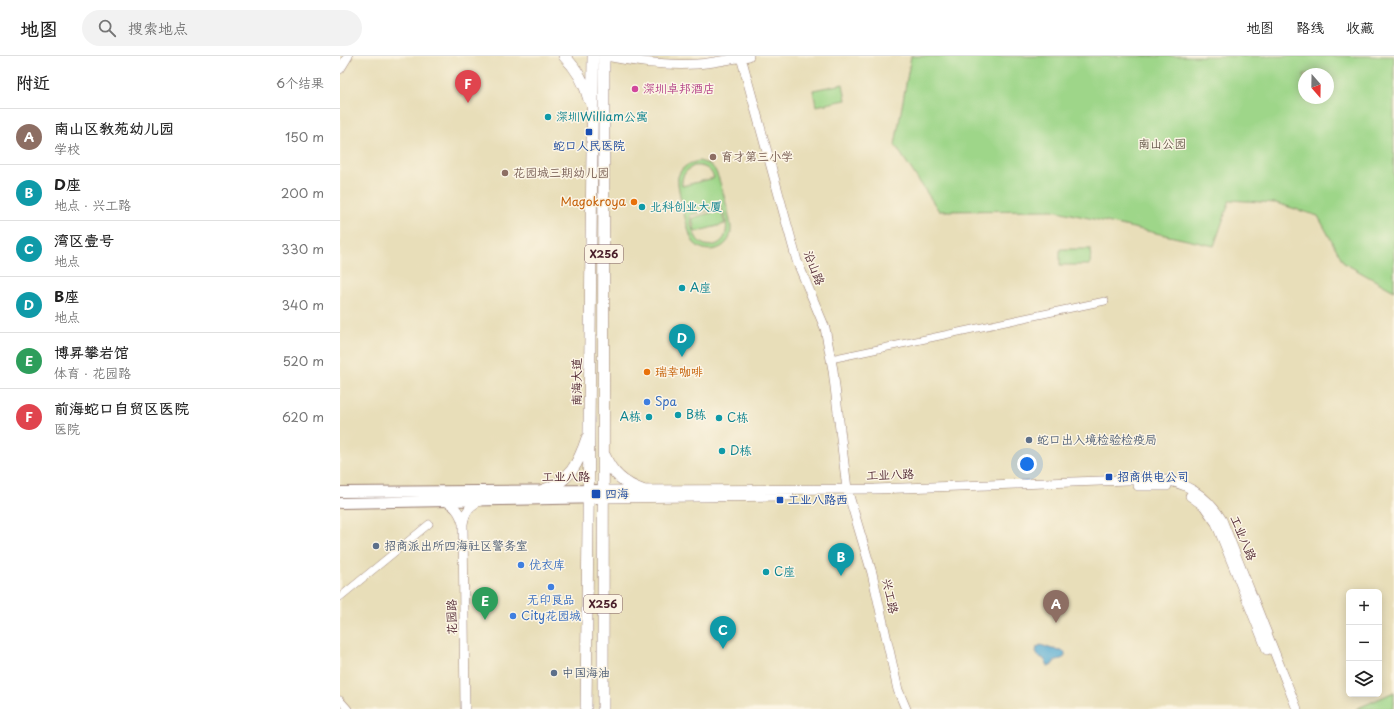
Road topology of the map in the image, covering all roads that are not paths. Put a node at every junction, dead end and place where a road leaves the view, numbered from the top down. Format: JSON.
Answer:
{"nodes":[{"id":1,"x":348,"y":56,"type":"edge"},
{"id":2,"x":564,"y":56,"type":"edge"},
{"id":3,"x":593,"y":56,"type":"edge"},
{"id":4,"x":605,"y":56,"type":"edge"},
{"id":5,"x":745,"y":57,"type":"edge"},
{"id":6,"x":340,"y":69,"type":"edge"},
{"id":7,"x":592,"y":112,"type":"junction"},
{"id":8,"x":1105,"y":301,"type":"dead end"},
{"id":9,"x":831,"y":359,"type":"junction"},
{"id":10,"x":589,"y":430,"type":"junction"},
{"id":11,"x":604,"y":452,"type":"junction"},
{"id":12,"x":543,"y":490,"type":"junction"},
{"id":13,"x":642,"y":490,"type":"junction"},
{"id":14,"x":340,"y":492,"type":"edge"},
{"id":15,"x":847,"y":492,"type":"junction"},
{"id":16,"x":589,"y":494,"type":"junction"},
{"id":17,"x":604,"y":494,"type":"junction"},
{"id":18,"x":482,"y":500,"type":"junction"},
{"id":19,"x":445,"y":501,"type":"junction"},
{"id":20,"x":340,"y":502,"type":"edge"},
{"id":21,"x":429,"y":524,"type":"dead end"},
{"id":22,"x":463,"y":524,"type":"junction"},
{"id":23,"x":340,"y":597,"type":"edge"},
{"id":24,"x":340,"y":700,"type":"edge"},
{"id":25,"x":348,"y":709,"type":"edge"},
{"id":26,"x":465,"y":709,"type":"edge"},
{"id":27,"x":586,"y":709,"type":"edge"},
{"id":28,"x":603,"y":709,"type":"edge"},
{"id":29,"x":906,"y":709,"type":"edge"},
{"id":30,"x":1290,"y":709,"type":"edge"},
{"id":31,"x":1297,"y":709,"type":"edge"}],
"edges":[{"from":1,"to":6,"type":"street"},
{"from":2,"to":7,"type":"main road"},
{"from":3,"to":7,"type":"main road","name":"南海大道","number":"X256"},
{"from":4,"to":5,"type":"street"},
{"from":4,"to":11,"type":"main road","number":"X256"},
{"from":5,"to":9,"type":"street","name":"沿山路"},
{"from":7,"to":10,"type":"main road","name":"南海大道","number":"X256"},
{"from":8,"to":9,"type":"street"},
{"from":9,"to":15,"type":"street","name":"沿山路"},
{"from":10,"to":12,"type":"main road"},
{"from":10,"to":16,"type":"main road","name":"南海大道","number":"X256"},
{"from":11,"to":13,"type":"main road"},
{"from":11,"to":17,"type":"main road","number":"X256"},
{"from":12,"to":14,"type":"main road","name":"工业八路"},
{"from":12,"to":16,"type":"main road","name":"工业八路"},
{"from":13,"to":15,"type":"street","name":"工业八路"},
{"from":13,"to":17,"type":"street","name":"工业八路"},
{"from":15,"to":17,"type":"street","name":"工业八路"},
{"from":15,"to":29,"type":"street","name":"兴工路"},
{"from":15,"to":30,"type":"street","name":"工业八路"},
{"from":15,"to":31,"type":"street","name":"工业八路"},
{"from":16,"to":17,"type":"main road","name":"工业八路"},
{"from":16,"to":18,"type":"main road","name":"工业八路"},
{"from":16,"to":27,"type":"main road","name":"南海大道","number":"X256"},
{"from":17,"to":28,"type":"main road","number":"X256"},
{"from":18,"to":19,"type":"main road","name":"工业八路"},
{"from":18,"to":22,"type":"street","name":"花园路"},
{"from":19,"to":20,"type":"main road","name":"工业八路"},
{"from":19,"to":22,"type":"street","name":"花园路"},
{"from":21,"to":23,"type":"street"},
{"from":22,"to":26,"type":"street","name":"花园路"},
{"from":24,"to":25,"type":"street"}]}
